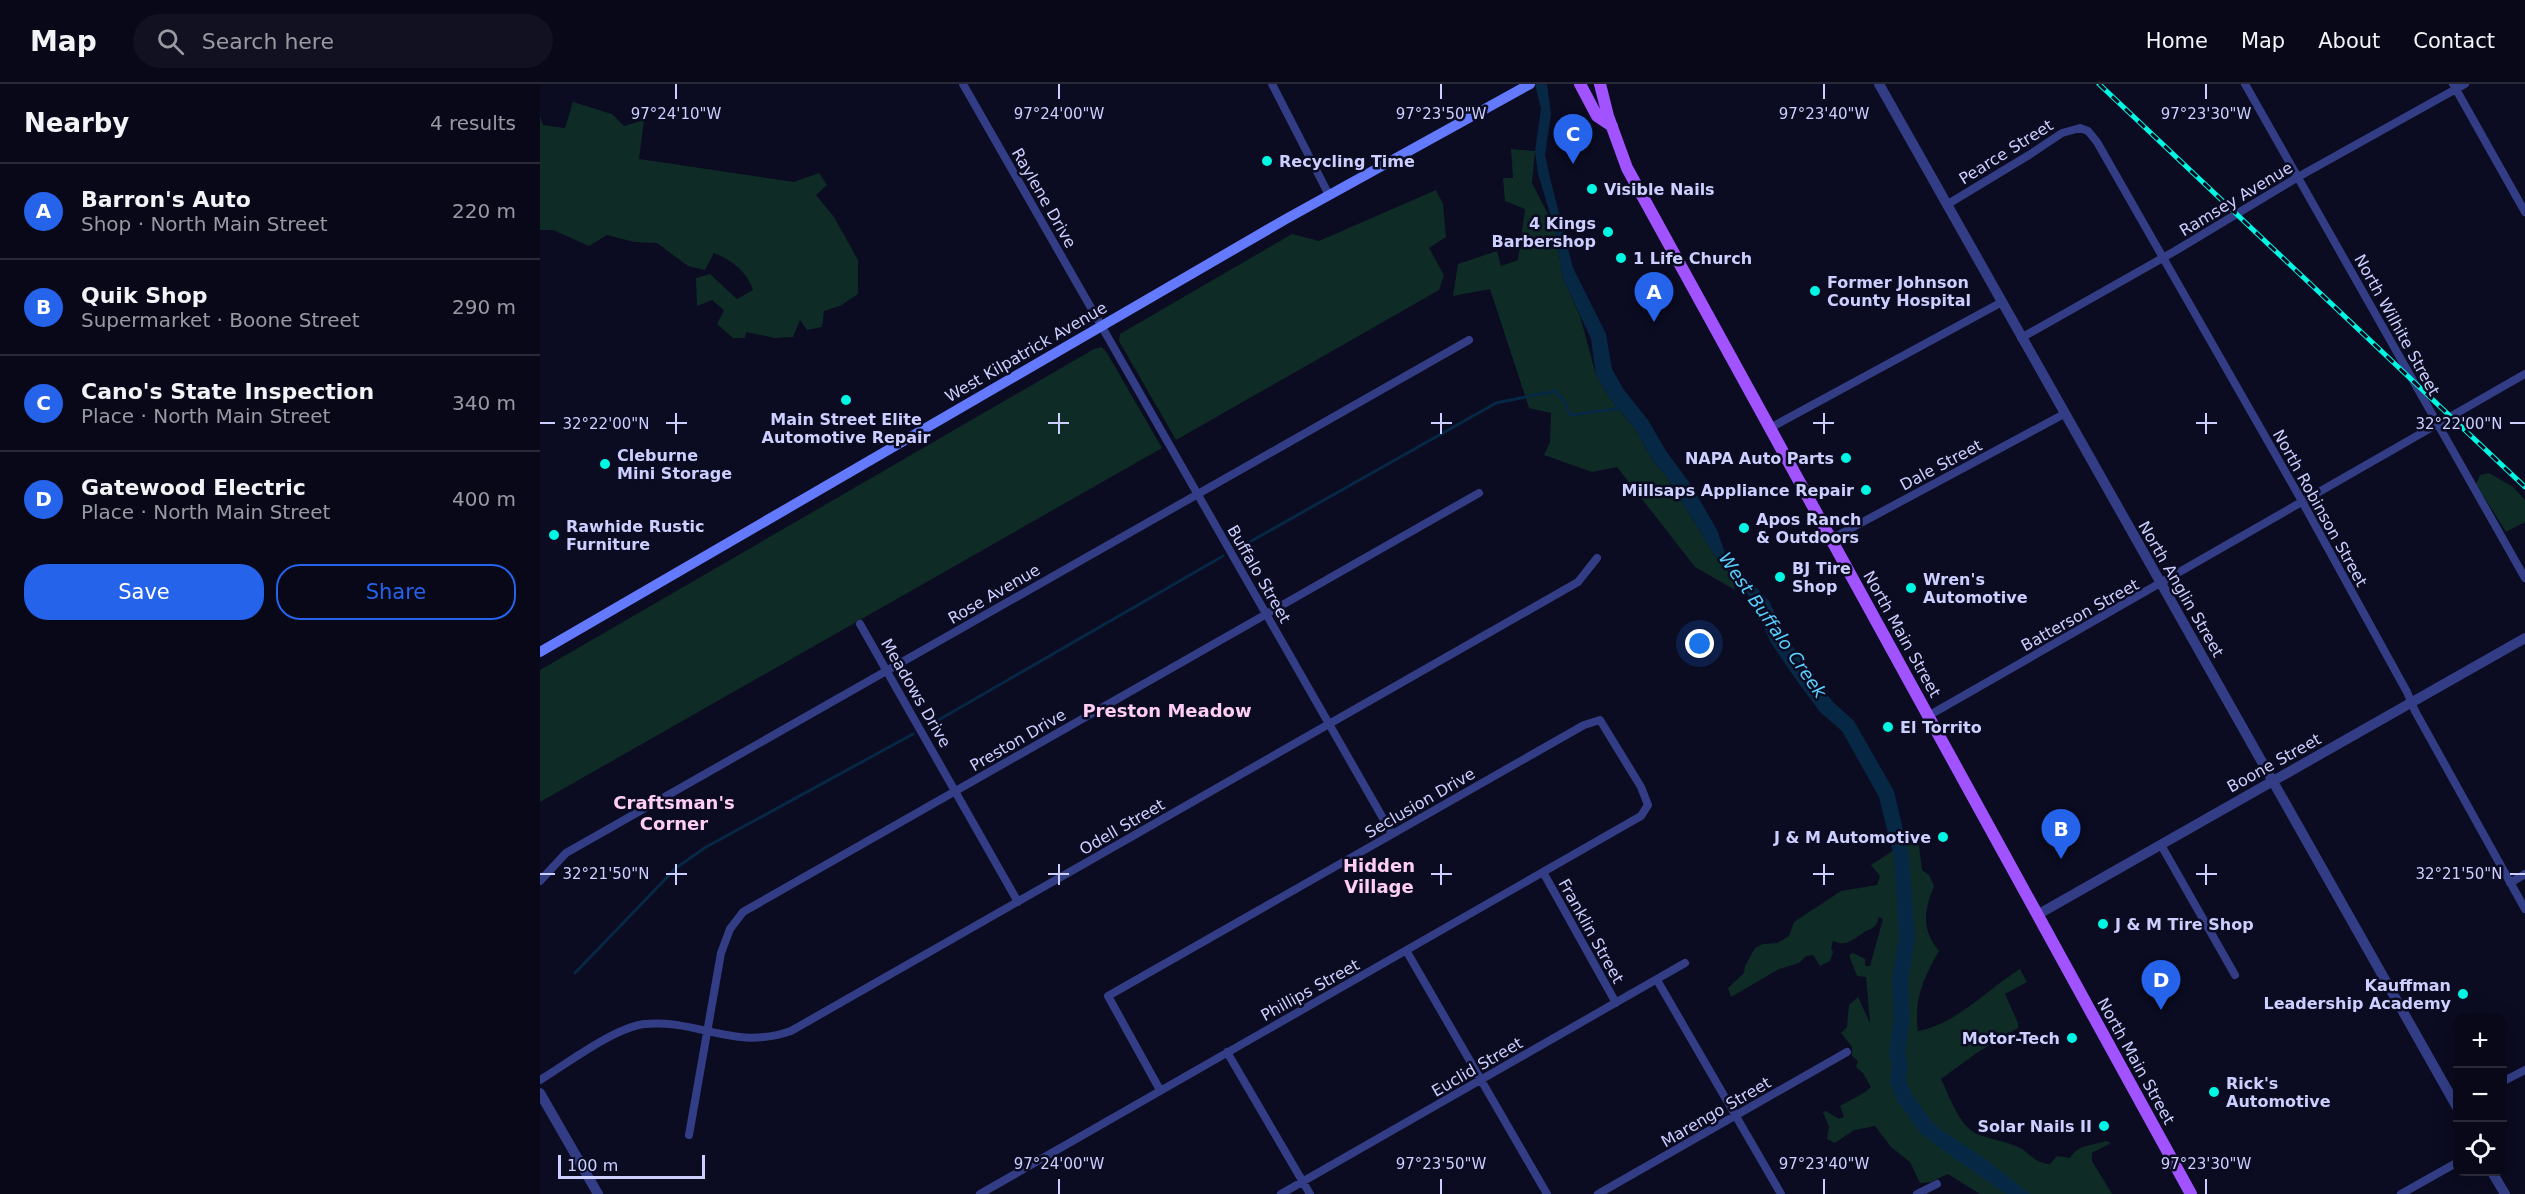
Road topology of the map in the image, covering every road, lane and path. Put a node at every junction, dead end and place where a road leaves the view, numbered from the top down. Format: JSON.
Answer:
{"nodes":[{"id":1,"x":963,"y":84,"type":"edge"},
{"id":2,"x":1272,"y":84,"type":"edge"},
{"id":3,"x":1530,"y":84,"type":"edge"},
{"id":4,"x":1580,"y":84,"type":"edge"},
{"id":5,"x":1600,"y":84,"type":"edge"},
{"id":6,"x":1879,"y":84,"type":"edge"},
{"id":7,"x":2245,"y":84,"type":"edge"},
{"id":8,"x":2465,"y":84,"type":"edge"},
{"id":9,"x":2455,"y":87,"type":"edge"},
{"id":10,"x":1611,"y":126,"type":"junction"},
{"id":11,"x":2080,"y":128,"type":"joint"},
{"id":12,"x":2298,"y":177,"type":"junction"},
{"id":13,"x":1329,"y":195,"type":"junction"},
{"id":14,"x":1948,"y":204,"type":"junction"},
{"id":15,"x":2525,"y":212,"type":"edge"},
{"id":16,"x":2164,"y":258,"type":"junction"},
{"id":17,"x":2002,"y":302,"type":"junction"},
{"id":18,"x":1102,"y":326,"type":"junction"},
{"id":19,"x":2021,"y":338,"type":"junction"},
{"id":20,"x":1469,"y":339,"type":"dead end"},
{"id":21,"x":2525,"y":374,"type":"edge"},
{"id":22,"x":2064,"y":414,"type":"junction"},
{"id":23,"x":2438,"y":426,"type":"junction"},
{"id":24,"x":1770,"y":428,"type":"junction"},
{"id":25,"x":1479,"y":493,"type":"dead end"},
{"id":26,"x":1198,"y":494,"type":"junction"},
{"id":27,"x":2302,"y":503,"type":"junction"},
{"id":28,"x":1831,"y":539,"type":"junction"},
{"id":29,"x":1598,"y":558,"type":"dead end"},
{"id":30,"x":2525,"y":578,"type":"edge"},
{"id":31,"x":2161,"y":585,"type":"junction"},
{"id":32,"x":1266,"y":614,"type":"junction"},
{"id":33,"x":860,"y":624,"type":"dead end"},
{"id":34,"x":2525,"y":638,"type":"edge"},
{"id":35,"x":540,"y":652,"type":"edge"},
{"id":36,"x":887,"y":670,"type":"junction"},
{"id":37,"x":2412,"y":703,"type":"junction"},
{"id":38,"x":1928,"y":716,"type":"junction"},
{"id":39,"x":1328,"y":724,"type":"junction"},
{"id":40,"x":2273,"y":781,"type":"junction"},
{"id":41,"x":956,"y":791,"type":"junction"},
{"id":42,"x":1648,"y":805,"type":"joint"},
{"id":43,"x":1392,"y":834,"type":"junction"},
{"id":44,"x":2161,"y":845,"type":"junction"},
{"id":45,"x":1543,"y":872,"type":"junction"},
{"id":46,"x":2525,"y":874,"type":"edge"},
{"id":47,"x":540,"y":881,"type":"edge"},
{"id":48,"x":2510,"y":882,"type":"junction"},
{"id":49,"x":1018,"y":902,"type":"junction"},
{"id":50,"x":2525,"y":909,"type":"edge"},
{"id":51,"x":2037,"y":915,"type":"junction"},
{"id":52,"x":1407,"y":952,"type":"junction"},
{"id":53,"x":1685,"y":963,"type":"dead end"},
{"id":54,"x":2235,"y":975,"type":"dead end"},
{"id":55,"x":1657,"y":980,"type":"junction"},
{"id":56,"x":1616,"y":1004,"type":"junction"},
{"id":57,"x":707,"y":1032,"type":"junction"},
{"id":58,"x":1227,"y":1052,"type":"junction"},
{"id":59,"x":1847,"y":1052,"type":"dead end"},
{"id":60,"x":2525,"y":1070,"type":"edge"},
{"id":61,"x":2507,"y":1079,"type":"edge"},
{"id":62,"x":540,"y":1080,"type":"edge"},
{"id":63,"x":1480,"y":1080,"type":"junction"},
{"id":64,"x":1160,"y":1090,"type":"junction"},
{"id":65,"x":540,"y":1093,"type":"edge"},
{"id":66,"x":2453,"y":1101,"type":"edge"},
{"id":67,"x":1737,"y":1116,"type":"junction"},
{"id":68,"x":689,"y":1135,"type":"dead end"},
{"id":69,"x":2453,"y":1164,"type":"edge"},
{"id":70,"x":2494,"y":1176,"type":"edge"},
{"id":71,"x":1303,"y":1181,"type":"junction"},
{"id":72,"x":1937,"y":1184,"type":"dead end"},
{"id":73,"x":598,"y":1194,"type":"edge"},
{"id":74,"x":980,"y":1194,"type":"edge"},
{"id":75,"x":1281,"y":1194,"type":"edge"},
{"id":76,"x":1310,"y":1194,"type":"edge"},
{"id":77,"x":1547,"y":1194,"type":"edge"},
{"id":78,"x":1598,"y":1194,"type":"edge"},
{"id":79,"x":1781,"y":1194,"type":"edge"},
{"id":80,"x":1917,"y":1194,"type":"edge"},
{"id":81,"x":2191,"y":1194,"type":"edge"},
{"id":82,"x":2401,"y":1194,"type":"edge"},
{"id":83,"x":2505,"y":1194,"type":"edge"}],
"edges":[{"from":1,"to":18,"type":"street","name":"Raylene Drive"},
{"from":2,"to":13,"type":"street"},
{"from":3,"to":13,"type":"main road","name":"West Kilpatrick Avenue"},
{"from":4,"to":10,"type":"main road"},
{"from":5,"to":10,"type":"main road","name":"North Main Street"},
{"from":6,"to":14,"type":"street","name":"North Anglin Street"},
{"from":7,"to":12,"type":"street","name":"North Wilhite Street"},
{"from":8,"to":9,"type":"street","name":"Ramsey Avenue"},
{"from":9,"to":12,"type":"street","name":"Ramsey Avenue"},
{"from":9,"to":15,"type":"street"},
{"from":10,"to":24,"type":"main road","name":"North Main Street"},
{"from":11,"to":14,"type":"street","name":"Pearce Street"},
{"from":11,"to":16,"type":"street","name":"North Robinson Street"},
{"from":12,"to":16,"type":"street","name":"Ramsey Avenue"},
{"from":12,"to":23,"type":"street","name":"North Wilhite Street"},
{"from":13,"to":18,"type":"main road","name":"West Kilpatrick Avenue"},
{"from":14,"to":17,"type":"street","name":"North Anglin Street"},
{"from":16,"to":19,"type":"street","name":"Ramsey Avenue"},
{"from":16,"to":27,"type":"street","name":"North Robinson Street"},
{"from":17,"to":19,"type":"street","name":"North Anglin Street"},
{"from":17,"to":24,"type":"street"},
{"from":18,"to":26,"type":"street","name":"Buffalo Street"},
{"from":18,"to":35,"type":"main road","name":"West Kilpatrick Avenue"},
{"from":19,"to":22,"type":"street","name":"North Anglin Street"},
{"from":20,"to":26,"type":"street","name":"Rose Avenue"},
{"from":21,"to":23,"type":"street","name":"Batterson Street"},
{"from":22,"to":28,"type":"street","name":"Dale Street"},
{"from":22,"to":31,"type":"street","name":"North Anglin Street"},
{"from":23,"to":27,"type":"street","name":"Batterson Street"},
{"from":23,"to":30,"type":"street","name":"North Wilhite Street"},
{"from":24,"to":28,"type":"main road","name":"North Main Street"},
{"from":25,"to":32,"type":"street","name":"Preston Drive"},
{"from":26,"to":32,"type":"street","name":"Buffalo Street"},
{"from":26,"to":36,"type":"street","name":"Rose Avenue"},
{"from":27,"to":31,"type":"street","name":"Batterson Street"},
{"from":27,"to":37,"type":"street","name":"North Robinson Street"},
{"from":28,"to":38,"type":"main road","name":"North Main Street"},
{"from":29,"to":39,"type":"street","name":"Odell Street"},
{"from":31,"to":38,"type":"street","name":"Batterson Street"},
{"from":31,"to":40,"type":"street","name":"North Anglin Street"},
{"from":32,"to":39,"type":"street","name":"Buffalo Street"},
{"from":32,"to":41,"type":"street","name":"Preston Drive"},
{"from":33,"to":36,"type":"street","name":"Meadows Drive"},
{"from":34,"to":37,"type":"street","name":"Boone Street"},
{"from":36,"to":41,"type":"street","name":"Meadows Drive"},
{"from":36,"to":47,"type":"street","name":"Rose Avenue"},
{"from":37,"to":40,"type":"street","name":"Boone Street"},
{"from":37,"to":48,"type":"street","name":"North Robinson Street"},
{"from":38,"to":51,"type":"main road","name":"North Main Street"},
{"from":39,"to":43,"type":"street","name":"Buffalo Street"},
{"from":39,"to":49,"type":"street","name":"Odell Street"},
{"from":40,"to":44,"type":"street","name":"Boone Street"},
{"from":40,"to":66,"type":"street","name":"North Anglin Street"},
{"from":41,"to":49,"type":"street","name":"Meadows Drive"},
{"from":41,"to":57,"type":"street","name":"Preston Drive"},
{"from":42,"to":43,"type":"street","name":"Seclusion Drive"},
{"from":42,"to":45,"type":"street","name":"Phillips Street"},
{"from":43,"to":64,"type":"street","name":"Seclusion Drive"},
{"from":44,"to":51,"type":"street","name":"Boone Street"},
{"from":44,"to":54,"type":"street"},
{"from":45,"to":52,"type":"street","name":"Phillips Street"},
{"from":45,"to":56,"type":"street","name":"Franklin Street"},
{"from":46,"to":48,"type":"street"},
{"from":48,"to":50,"type":"street","name":"North Robinson Street"},
{"from":49,"to":57,"type":"street","name":"Odell Street"},
{"from":51,"to":81,"type":"main road","name":"North Main Street"},
{"from":52,"to":58,"type":"street","name":"Phillips Street"},
{"from":52,"to":63,"type":"street"},
{"from":53,"to":55,"type":"street","name":"Euclid Street"},
{"from":55,"to":56,"type":"street","name":"Euclid Street"},
{"from":55,"to":67,"type":"street"},
{"from":56,"to":63,"type":"street","name":"Euclid Street"},
{"from":57,"to":62,"type":"street","name":"Odell Street"},
{"from":57,"to":68,"type":"street","name":"Preston Drive"},
{"from":58,"to":64,"type":"street","name":"Phillips Street"},
{"from":58,"to":71,"type":"street"},
{"from":59,"to":67,"type":"street","name":"Marengo Street"},
{"from":60,"to":61,"type":"street"},
{"from":63,"to":71,"type":"street","name":"Euclid Street"},
{"from":63,"to":77,"type":"street"},
{"from":64,"to":74,"type":"street","name":"Phillips Street"},
{"from":65,"to":73,"type":"street"},
{"from":67,"to":78,"type":"street","name":"Marengo Street"},
{"from":67,"to":79,"type":"street"},
{"from":69,"to":82,"type":"street"},
{"from":70,"to":83,"type":"street"},
{"from":71,"to":75,"type":"street","name":"Euclid Street"},
{"from":71,"to":76,"type":"street"},
{"from":72,"to":80,"type":"street"}]}
